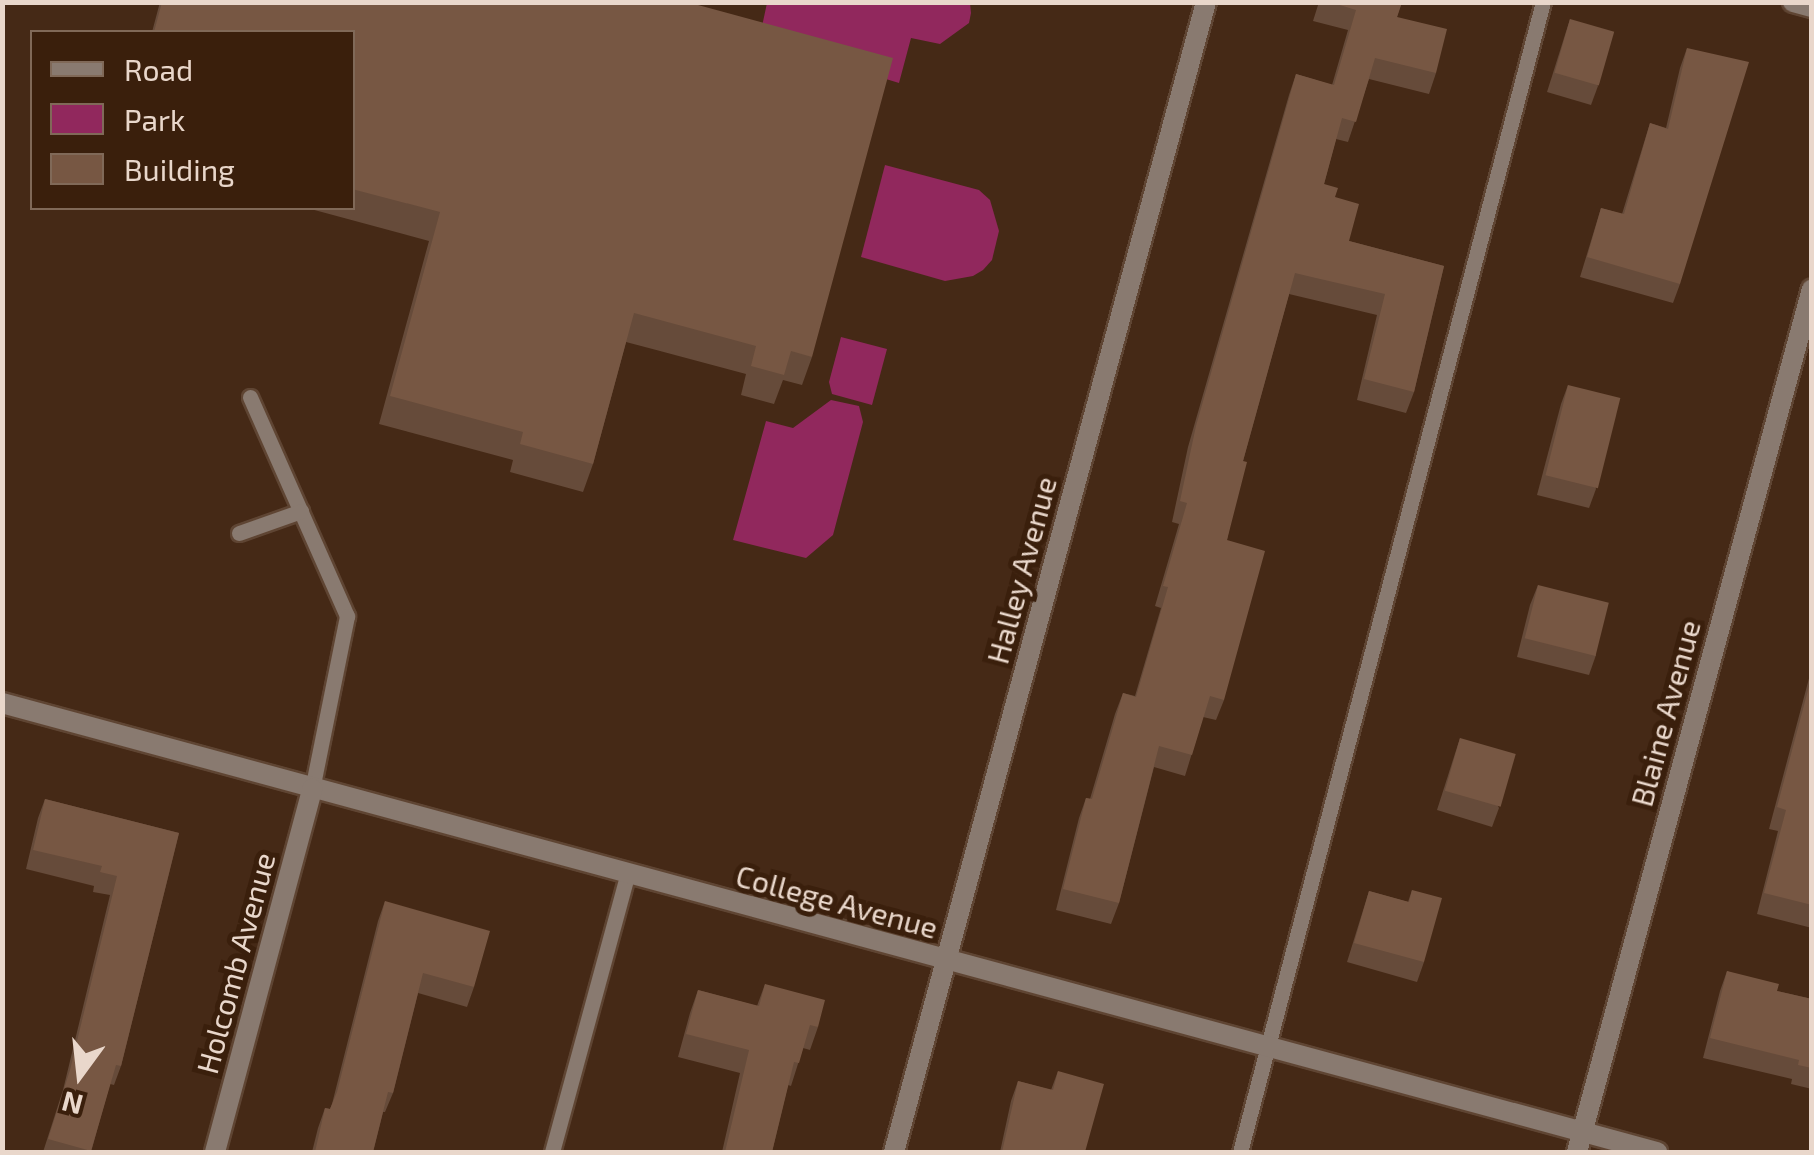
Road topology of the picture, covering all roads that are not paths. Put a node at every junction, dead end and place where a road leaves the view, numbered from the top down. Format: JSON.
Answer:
{"nodes":[{"id":1,"x":1206,"y":2,"type":"edge"},
{"id":2,"x":1543,"y":2,"type":"edge"},
{"id":3,"x":1793,"y":2,"type":"edge"},
{"id":4,"x":1812,"y":8,"type":"edge"},
{"id":5,"x":1812,"y":289,"type":"edge"},
{"id":6,"x":250,"y":397,"type":"dead end"},
{"id":7,"x":301,"y":511,"type":"junction"},
{"id":8,"x":240,"y":532,"type":"dead end"},
{"id":9,"x":2,"y":702,"type":"edge"},
{"id":10,"x":312,"y":789,"type":"junction"},
{"id":11,"x":626,"y":874,"type":"junction"},
{"id":12,"x":946,"y":963,"type":"junction"},
{"id":13,"x":1268,"y":1048,"type":"junction"},
{"id":14,"x":1579,"y":1142,"type":"edge"},
{"id":15,"x":216,"y":1152,"type":"edge"},
{"id":16,"x":552,"y":1152,"type":"edge"},
{"id":17,"x":894,"y":1152,"type":"edge"},
{"id":18,"x":1240,"y":1152,"type":"edge"},
{"id":19,"x":1657,"y":1152,"type":"edge"}],
"edges":[{"from":1,"to":12,"type":"street","name":"Halley Avenue"},
{"from":2,"to":13,"type":"lane"},
{"from":3,"to":4,"type":"street"},
{"from":5,"to":14,"type":"street","name":"Blaine Avenue"},
{"from":6,"to":7,"type":"lane"},
{"from":7,"to":8,"type":"lane"},
{"from":7,"to":10,"type":"lane"},
{"from":9,"to":10,"type":"street","name":"College Avenue"},
{"from":10,"to":11,"type":"street","name":"College Avenue"},
{"from":10,"to":15,"type":"street","name":"Holcomb Avenue"},
{"from":11,"to":12,"type":"street","name":"College Avenue"},
{"from":11,"to":16,"type":"lane"},
{"from":12,"to":13,"type":"street","name":"College Avenue"},
{"from":12,"to":17,"type":"street","name":"Halley Avenue"},
{"from":13,"to":14,"type":"street","name":"College Avenue"},
{"from":13,"to":18,"type":"lane"},
{"from":14,"to":19,"type":"street","name":"College Avenue"}]}
